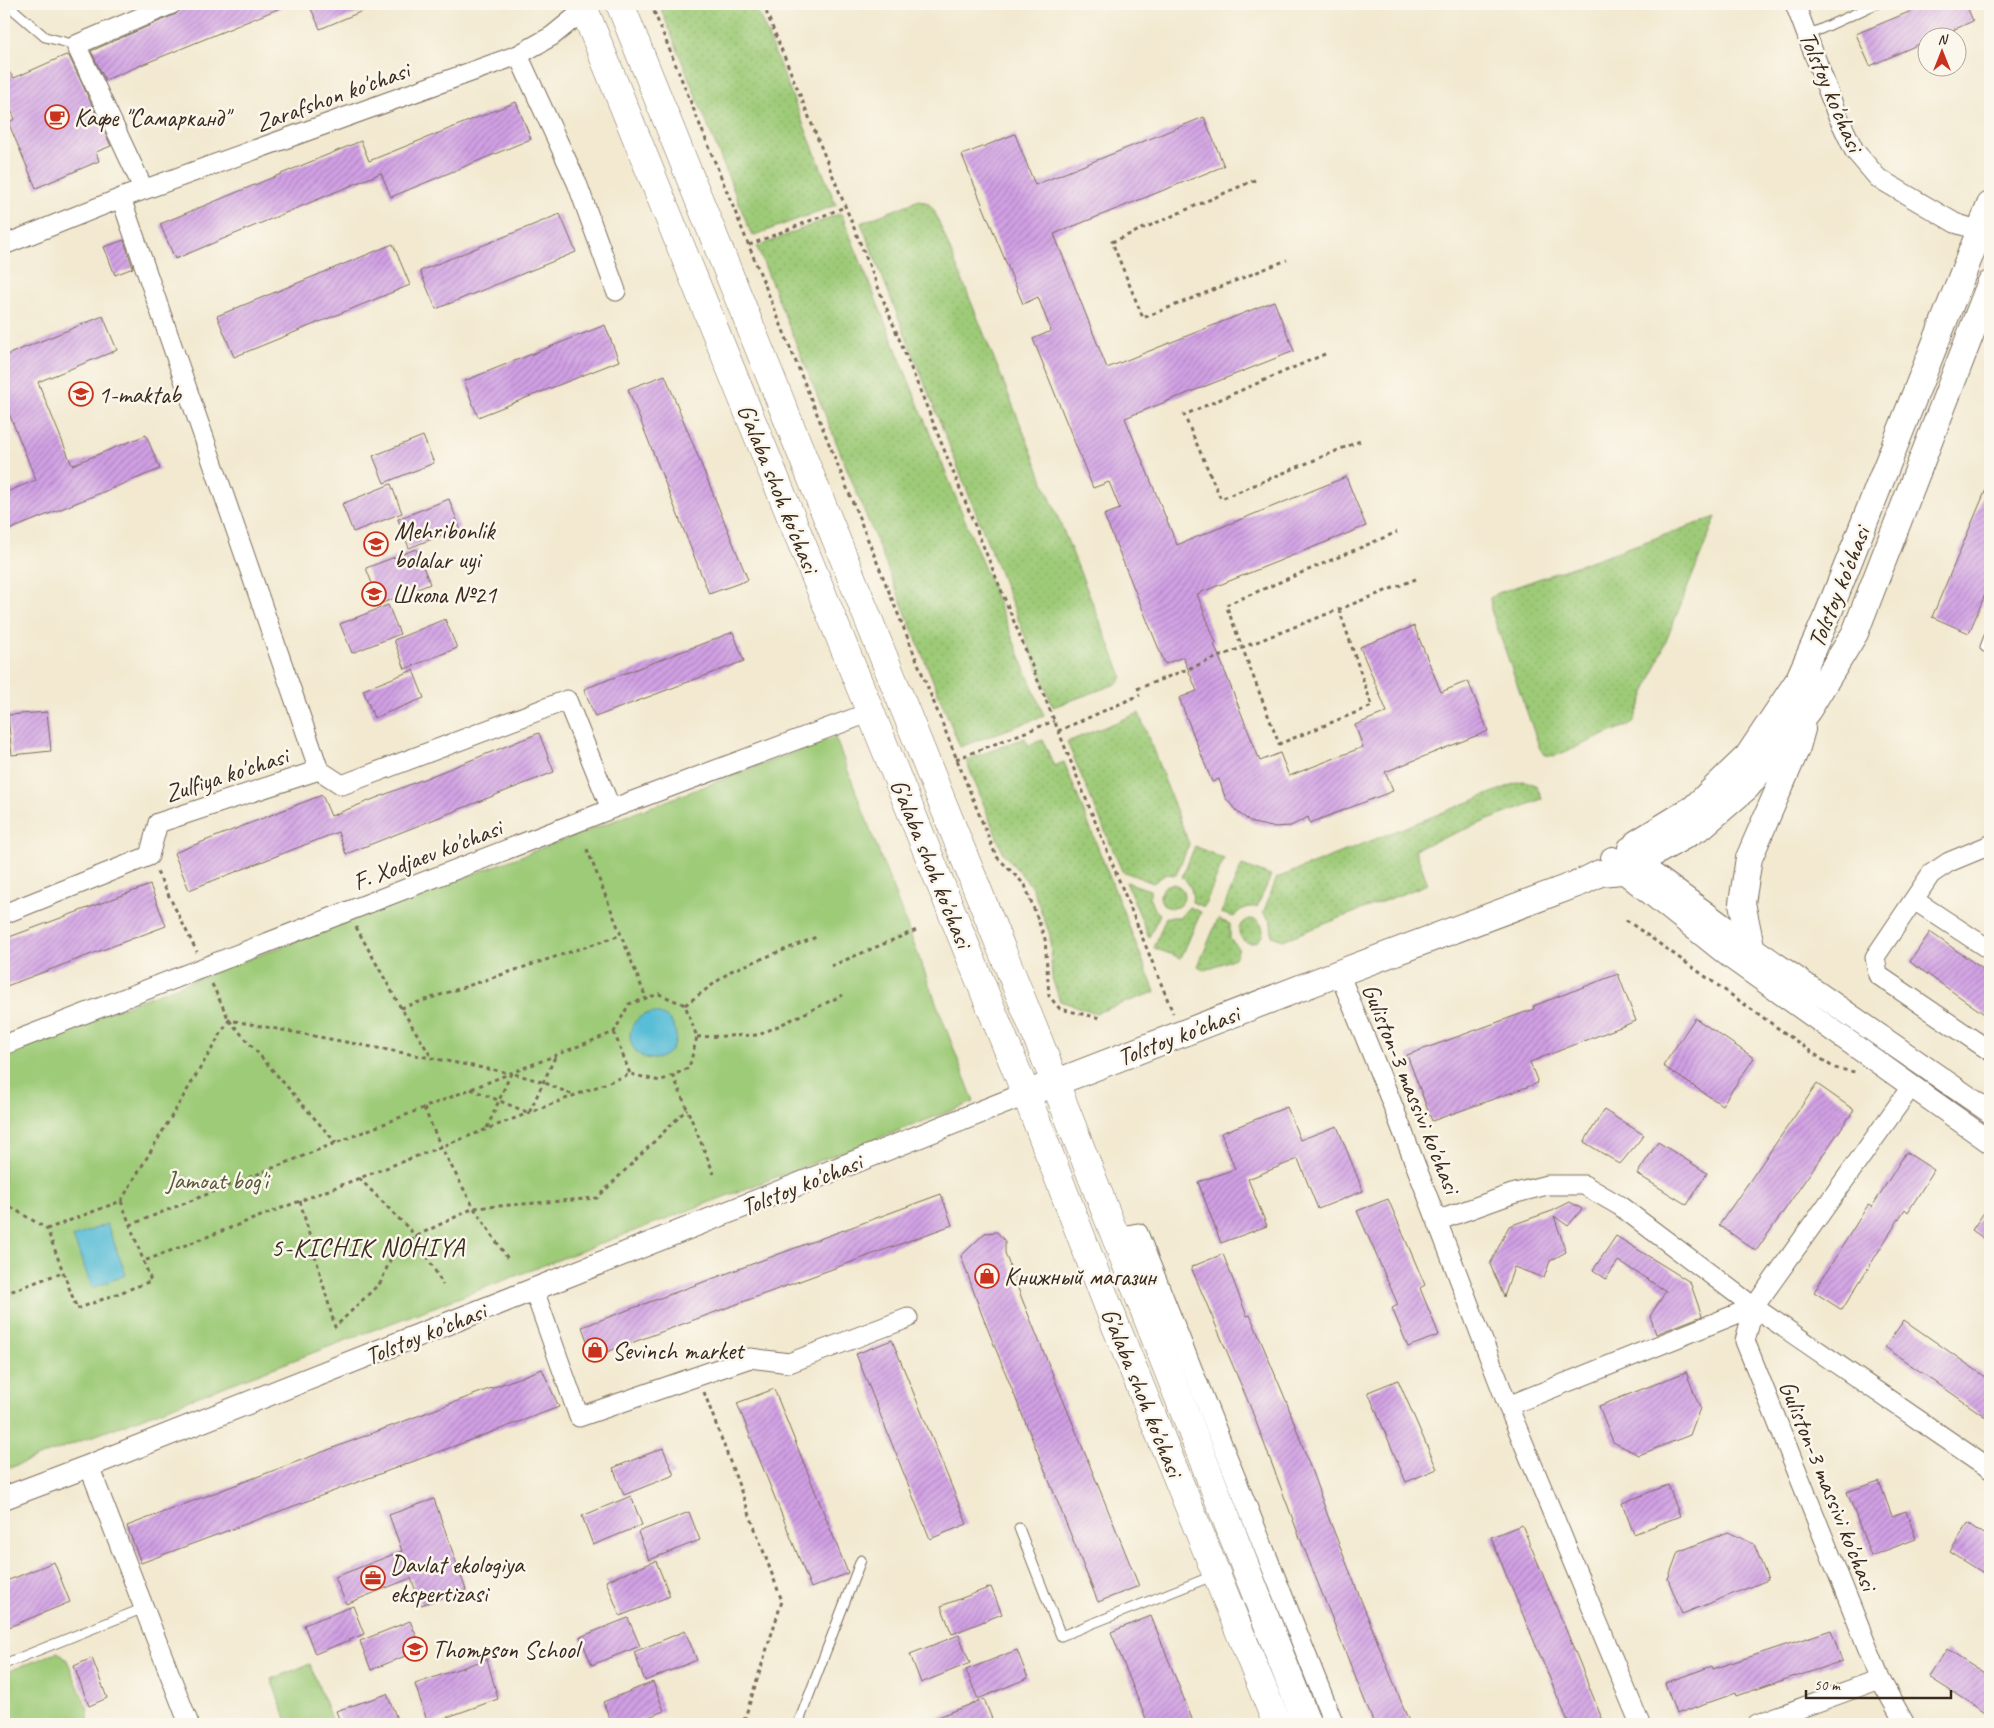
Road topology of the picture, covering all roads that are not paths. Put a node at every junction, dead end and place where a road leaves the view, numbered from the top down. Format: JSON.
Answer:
{"nodes":[{"id":1,"x":6,"y":4,"type":"edge"},
{"id":2,"x":172,"y":4,"type":"edge"},
{"id":3,"x":620,"y":4,"type":"edge"},
{"id":4,"x":1795,"y":4,"type":"edge"},
{"id":5,"x":1876,"y":4,"type":"edge"},
{"id":6,"x":583,"y":7,"type":"edge"},
{"id":7,"x":1808,"y":35,"type":"junction"},
{"id":8,"x":76,"y":45,"type":"junction"},
{"id":9,"x":518,"y":55,"type":"junction"},
{"id":10,"x":144,"y":190,"type":"junction"},
{"id":11,"x":121,"y":198,"type":"junction"},
{"id":12,"x":1990,"y":205,"type":"edge"},
{"id":13,"x":1980,"y":231,"type":"junction"},
{"id":14,"x":4,"y":245,"type":"edge"},
{"id":15,"x":1990,"y":284,"type":"edge"},
{"id":16,"x":616,"y":291,"type":"dead end"},
{"id":17,"x":1990,"y":634,"type":"edge"},
{"id":18,"x":1985,"y":647,"type":"dead end"},
{"id":19,"x":1808,"y":710,"type":"junction"},
{"id":20,"x":871,"y":712,"type":"junction"},
{"id":21,"x":319,"y":770,"type":"junction"},
{"id":22,"x":611,"y":809,"type":"junction"},
{"id":23,"x":1990,"y":845,"type":"edge"},
{"id":24,"x":1620,"y":863,"type":"junction"},
{"id":25,"x":1914,"y":900,"type":"junction"},
{"id":26,"x":4,"y":914,"type":"edge"},
{"id":27,"x":1751,"y":946,"type":"junction"},
{"id":28,"x":1990,"y":950,"type":"edge"},
{"id":29,"x":1339,"y":973,"type":"junction"},
{"id":30,"x":4,"y":1045,"type":"edge"},
{"id":31,"x":1990,"y":1051,"type":"edge"},
{"id":32,"x":1055,"y":1083,"type":"junction"},
{"id":33,"x":1911,"y":1087,"type":"junction"},
{"id":34,"x":1026,"y":1094,"type":"junction"},
{"id":35,"x":1990,"y":1112,"type":"edge"},
{"id":36,"x":1990,"y":1142,"type":"edge"},
{"id":37,"x":1437,"y":1221,"type":"junction"},
{"id":38,"x":1115,"y":1237,"type":"junction"},
{"id":39,"x":534,"y":1290,"type":"junction"},
{"id":40,"x":1754,"y":1307,"type":"junction"},
{"id":41,"x":908,"y":1318,"type":"dead end"},
{"id":42,"x":1508,"y":1406,"type":"junction"},
{"id":43,"x":89,"y":1466,"type":"junction"},
{"id":44,"x":1990,"y":1469,"type":"edge"},
{"id":45,"x":4,"y":1498,"type":"edge"},
{"id":46,"x":1019,"y":1528,"type":"dead end"},
{"id":47,"x":861,"y":1560,"type":"dead end"},
{"id":48,"x":1218,"y":1574,"type":"junction"},
{"id":49,"x":144,"y":1608,"type":"junction"},
{"id":50,"x":4,"y":1664,"type":"edge"},
{"id":51,"x":1880,"y":1679,"type":"junction"},
{"id":52,"x":1908,"y":1722,"type":"edge"},
{"id":53,"x":188,"y":1724,"type":"edge"},
{"id":54,"x":798,"y":1724,"type":"edge"},
{"id":55,"x":1277,"y":1724,"type":"edge"},
{"id":56,"x":1307,"y":1724,"type":"edge"},
{"id":57,"x":1334,"y":1724,"type":"edge"},
{"id":58,"x":1640,"y":1724,"type":"edge"},
{"id":59,"x":1757,"y":1724,"type":"edge"}],
"edges":[{"from":1,"to":8,"type":"lane"},
{"from":2,"to":8,"type":"street"},
{"from":3,"to":32,"type":"main road","name":"G'alaba shoh ko'chasi"},
{"from":4,"to":7,"type":"street","name":"Tolstoy ko'chasi"},
{"from":5,"to":7,"type":"lane"},
{"from":6,"to":9,"type":"street","name":"Zarafshon ko'chasi"},
{"from":6,"to":20,"type":"main road","name":"G'alaba shoh ko'chasi"},
{"from":7,"to":13,"type":"street","name":"Tolstoy ko'chasi"},
{"from":8,"to":10,"type":"street"},
{"from":9,"to":10,"type":"street","name":"Zarafshon ko'chasi"},
{"from":9,"to":16,"type":"street"},
{"from":10,"to":11,"type":"street","name":"Zarafshon ko'chasi"},
{"from":11,"to":14,"type":"street","name":"Zarafshon ko'chasi"},
{"from":11,"to":21,"type":"street"},
{"from":12,"to":13,"type":"main road","name":"Tolstoy ko'chasi"},
{"from":13,"to":24,"type":"main road","name":"Tolstoy ko'chasi"},
{"from":15,"to":19,"type":"main road","name":"Tolstoy ko'chasi"},
{"from":17,"to":18,"type":"lane"},
{"from":19,"to":24,"type":"main road","name":"Tolstoy ko'chasi"},
{"from":19,"to":27,"type":"main road"},
{"from":20,"to":22,"type":"street","name":"F. Xodjaev ko'chasi"},
{"from":20,"to":34,"type":"main road","name":"G'alaba shoh ko'chasi"},
{"from":21,"to":22,"type":"street"},
{"from":21,"to":26,"type":"street","name":"Zulfiya ko'chasi"},
{"from":22,"to":30,"type":"street","name":"F. Xodjaev ko'chasi"},
{"from":23,"to":25,"type":"street"},
{"from":24,"to":27,"type":"street"},
{"from":24,"to":29,"type":"main road","name":"Tolstoy ko'chasi"},
{"from":24,"to":33,"type":"street"},
{"from":25,"to":28,"type":"street"},
{"from":25,"to":31,"type":"street"},
{"from":27,"to":35,"type":"street"},
{"from":29,"to":32,"type":"main road","name":"Tolstoy ko'chasi"},
{"from":29,"to":37,"type":"street","name":"Guliston-3 massivi ko'chasi"},
{"from":32,"to":34,"type":"main road","name":"Tolstoy ko'chasi"},
{"from":32,"to":38,"type":"main road","name":"G'alaba shoh ko'chasi"},
{"from":33,"to":36,"type":"street"},
{"from":33,"to":40,"type":"street"},
{"from":34,"to":39,"type":"street","name":"Tolstoy ko'chasi"},
{"from":34,"to":48,"type":"main road","name":"G'alaba shoh ko'chasi"},
{"from":37,"to":40,"type":"street","name":"Guliston-3 massivi ko'chasi"},
{"from":37,"to":42,"type":"street","name":"Guliston-3 massivi ko'chasi"},
{"from":38,"to":56,"type":"main road","name":"G'alaba shoh ko'chasi"},
{"from":38,"to":57,"type":"street"},
{"from":39,"to":41,"type":"street"},
{"from":39,"to":43,"type":"street","name":"Tolstoy ko'chasi"},
{"from":40,"to":42,"type":"street"},
{"from":40,"to":44,"type":"street","name":"Guliston-3 massivi ko'chasi"},
{"from":40,"to":51,"type":"street","name":"Guliston-3 massivi ko'chasi"},
{"from":42,"to":58,"type":"street","name":"Guliston-3 massivi ko'chasi"},
{"from":43,"to":45,"type":"street","name":"Tolstoy ko'chasi"},
{"from":43,"to":49,"type":"street"},
{"from":46,"to":48,"type":"lane"},
{"from":47,"to":54,"type":"lane"},
{"from":48,"to":55,"type":"main road","name":"G'alaba shoh ko'chasi"},
{"from":49,"to":50,"type":"lane"},
{"from":49,"to":53,"type":"street"},
{"from":51,"to":52,"type":"street","name":"Guliston-3 massivi ko'chasi"},
{"from":51,"to":59,"type":"street"}]}
